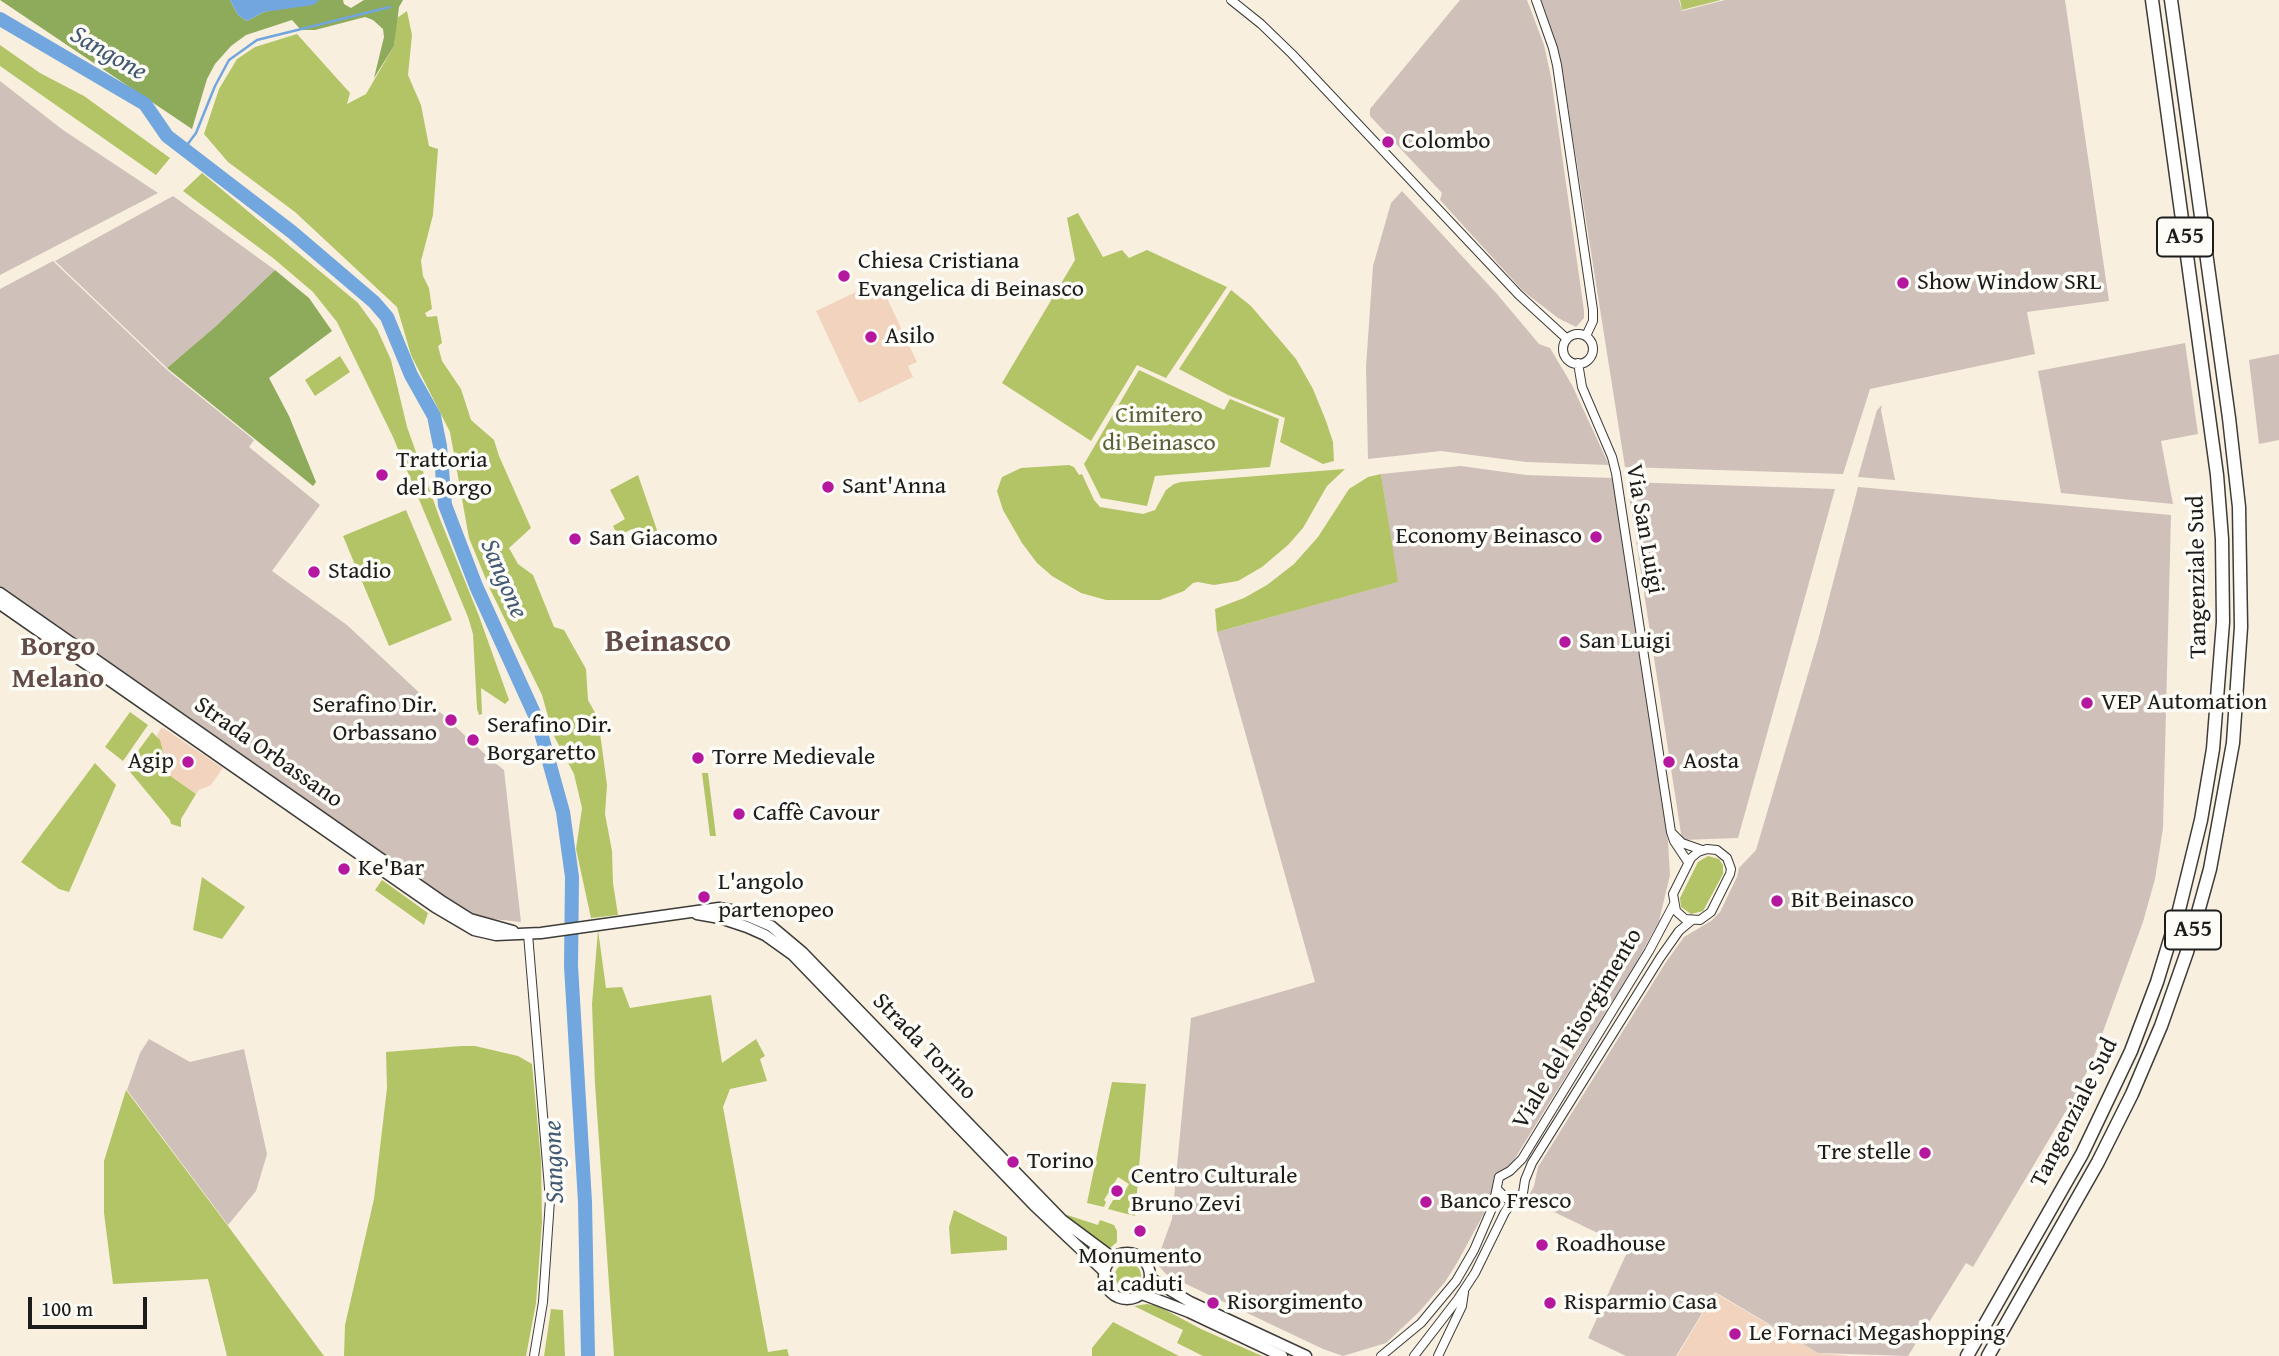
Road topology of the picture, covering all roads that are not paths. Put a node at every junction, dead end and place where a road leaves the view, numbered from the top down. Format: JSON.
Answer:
{"nodes":[{"id":1,"x":1231,"y":0,"type":"edge"},
{"id":2,"x":1536,"y":0,"type":"edge"},
{"id":3,"x":2152,"y":0,"type":"edge"},
{"id":4,"x":2171,"y":0,"type":"edge"},
{"id":5,"x":1587,"y":336,"type":"junction"},
{"id":6,"x":1567,"y":339,"type":"junction"},
{"id":7,"x":1578,"y":363,"type":"junction"},
{"id":8,"x":0,"y":593,"type":"edge"},
{"id":9,"x":0,"y":604,"type":"edge"},
{"id":10,"x":1671,"y":832,"type":"junction"},
{"id":11,"x":1702,"y":849,"type":"junction"},
{"id":12,"x":1688,"y":862,"type":"junction"},
{"id":13,"x":1674,"y":904,"type":"junction"},
{"id":14,"x":684,"y":914,"type":"junction"},
{"id":15,"x":1691,"y":921,"type":"junction"},
{"id":16,"x":524,"y":933,"type":"junction"},
{"id":17,"x":1510,"y":1171,"type":"junction"},
{"id":18,"x":1525,"y":1180,"type":"junction"},
{"id":19,"x":1498,"y":1190,"type":"junction"},
{"id":20,"x":1515,"y":1199,"type":"junction"},
{"id":21,"x":1113,"y":1258,"type":"junction"},
{"id":22,"x":1105,"y":1272,"type":"junction"},
{"id":23,"x":1150,"y":1278,"type":"junction"},
{"id":24,"x":1465,"y":1289,"type":"junction"},
{"id":25,"x":1142,"y":1294,"type":"junction"},
{"id":26,"x":534,"y":1356,"type":"edge"},
{"id":27,"x":1282,"y":1356,"type":"edge"},
{"id":28,"x":1306,"y":1356,"type":"edge"},
{"id":29,"x":1381,"y":1356,"type":"edge"},
{"id":30,"x":1414,"y":1356,"type":"edge"},
{"id":31,"x":1438,"y":1356,"type":"edge"},
{"id":32,"x":1967,"y":1356,"type":"edge"},
{"id":33,"x":1988,"y":1356,"type":"edge"}],
"edges":[{"from":1,"to":6,"type":"street","name":"Via San Luigi"},
{"from":2,"to":5,"type":"street"},
{"from":3,"to":32,"type":"highway","name":"Tangenziale Sud","number":"A55"},
{"from":4,"to":33,"type":"highway","name":"Tangenziale Sud","number":"A55"},
{"from":5,"to":6,"type":"street"},
{"from":5,"to":7,"type":"street"},
{"from":6,"to":7,"type":"street","name":"Via San Luigi"},
{"from":7,"to":10,"type":"street","name":"Via San Luigi"},
{"from":8,"to":16,"type":"main road","name":"Strada Orbassano"},
{"from":9,"to":16,"type":"main road","name":"Strada Orbassano"},
{"from":10,"to":11,"type":"street"},
{"from":10,"to":12,"type":"street","name":"Via San Luigi"},
{"from":11,"to":12,"type":"street","name":"Viale del Risorgimento"},
{"from":11,"to":15,"type":"street","name":"Viale del Risorgimento"},
{"from":12,"to":13,"type":"street","name":"Viale del Risorgimento"},
{"from":13,"to":15,"type":"street"},
{"from":13,"to":17,"type":"street","name":"Viale del Risorgimento"},
{"from":14,"to":16,"type":"main road","name":"Strada Torino"},
{"from":14,"to":21,"type":"main road","name":"Strada Torino"},
{"from":14,"to":22,"type":"main road","name":"Strada Torino"},
{"from":15,"to":18,"type":"street","name":"Viale del Risorgimento"},
{"from":16,"to":26,"type":"street"},
{"from":17,"to":18,"type":"street"},
{"from":17,"to":19,"type":"street"},
{"from":18,"to":20,"type":"street"},
{"from":19,"to":20,"type":"street"},
{"from":19,"to":29,"type":"street"},
{"from":20,"to":24,"type":"street"},
{"from":21,"to":22,"type":"main road"},
{"from":21,"to":23,"type":"main road"},
{"from":22,"to":25,"type":"main road"},
{"from":23,"to":25,"type":"main road"},
{"from":23,"to":28,"type":"main road"},
{"from":24,"to":30,"type":"street"},
{"from":24,"to":31,"type":"street"},
{"from":25,"to":27,"type":"main road"}]}
